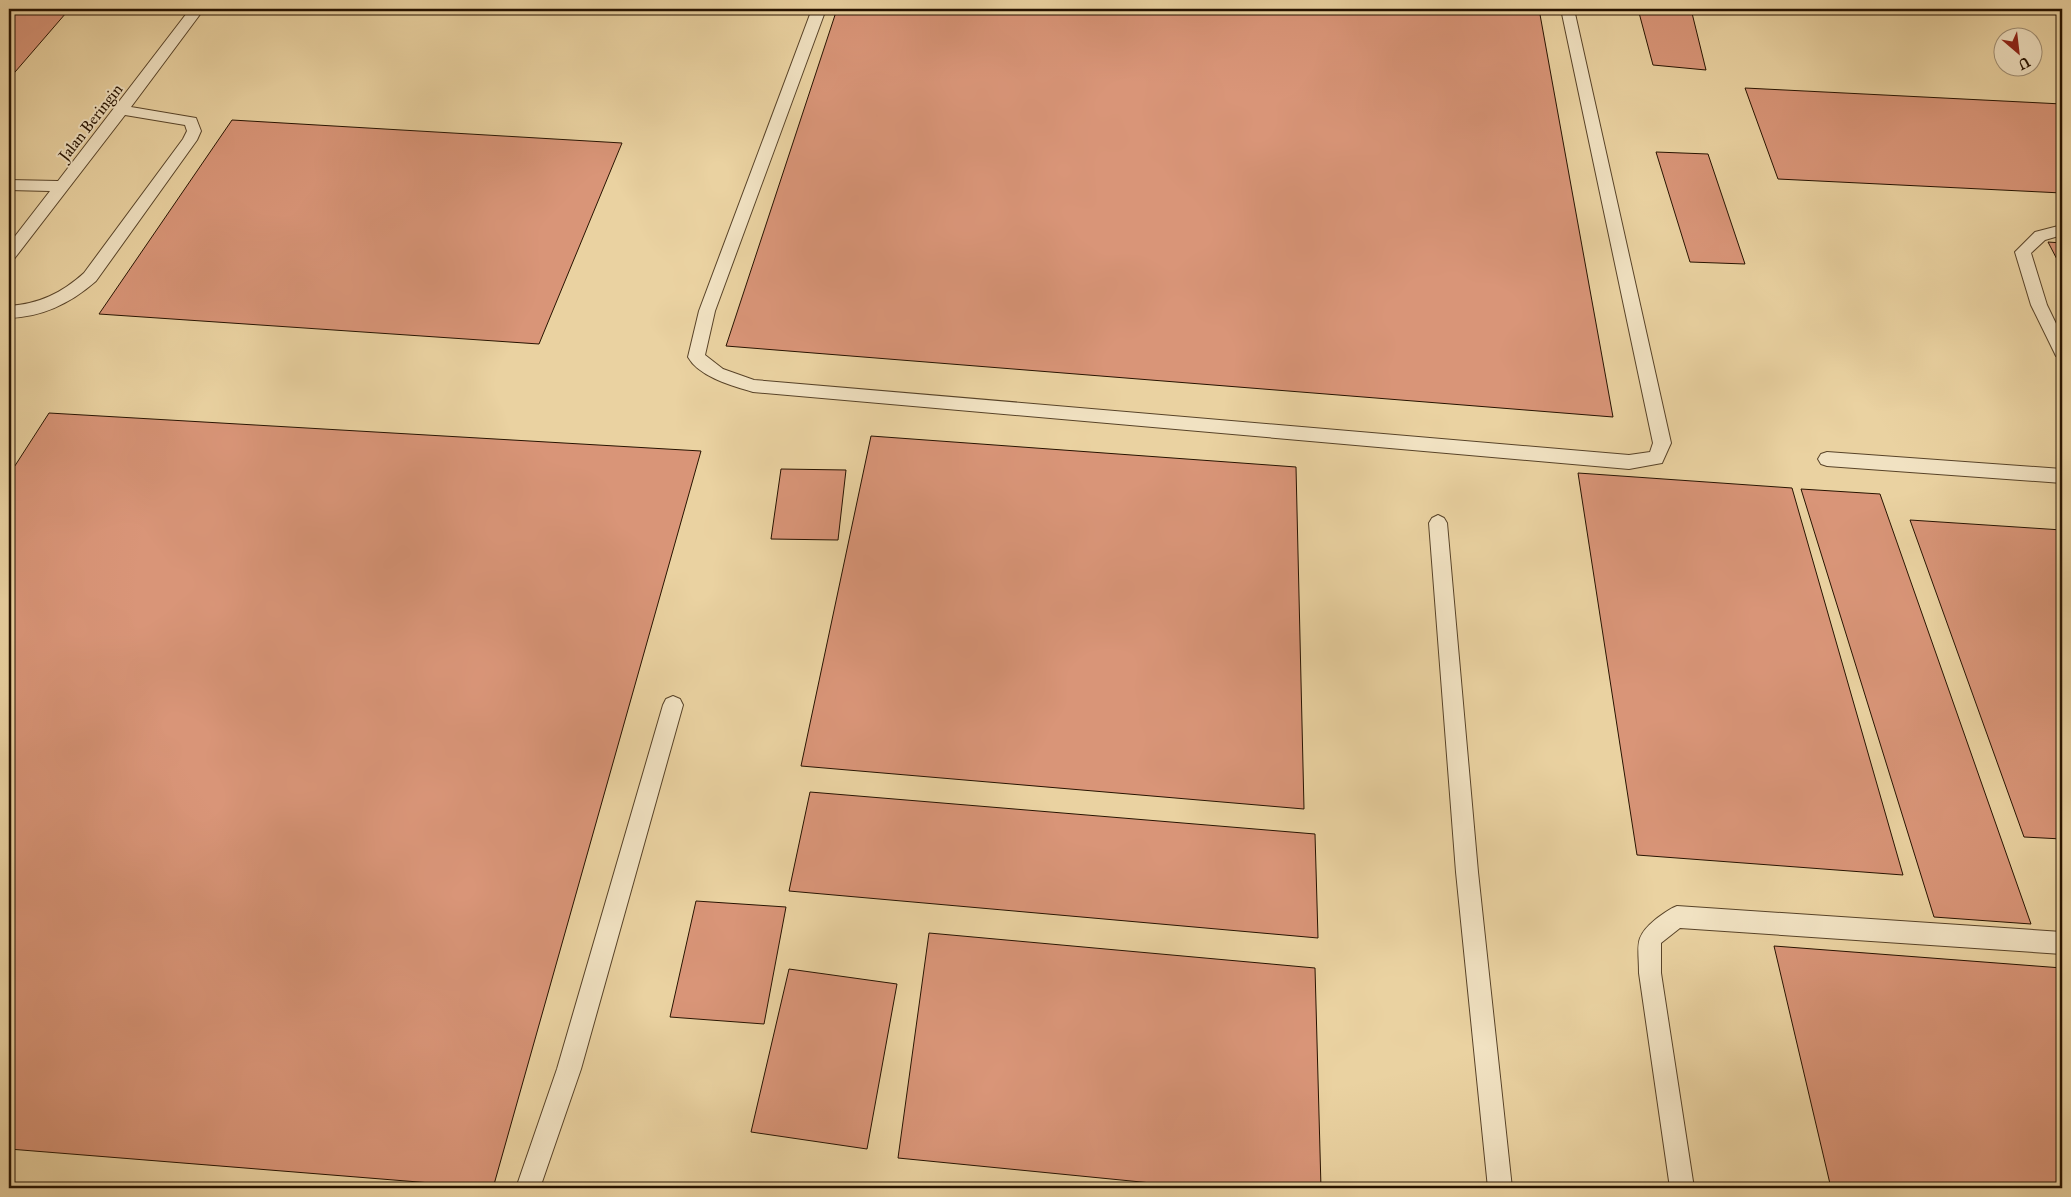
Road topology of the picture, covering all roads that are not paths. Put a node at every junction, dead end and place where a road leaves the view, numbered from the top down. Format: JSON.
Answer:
{"nodes":[{"id":1,"x":197,"y":9,"type":"edge"},
{"id":2,"x":819,"y":9,"type":"edge"},
{"id":3,"x":1568,"y":9,"type":"edge"},
{"id":4,"x":121,"y":110,"type":"junction"},
{"id":5,"x":9,"y":185,"type":"edge"},
{"id":6,"x":62,"y":186,"type":"junction"},
{"id":7,"x":2062,"y":230,"type":"edge"},
{"id":8,"x":9,"y":255,"type":"edge"},
{"id":9,"x":9,"y":312,"type":"edge"},
{"id":10,"x":2062,"y":352,"type":"edge"},
{"id":11,"x":1828,"y":459,"type":"dead end"},
{"id":12,"x":2062,"y":476,"type":"edge"},
{"id":13,"x":1438,"y":523,"type":"dead end"},
{"id":14,"x":673,"y":705,"type":"dead end"},
{"id":15,"x":2062,"y":943,"type":"edge"},
{"id":16,"x":528,"y":1188,"type":"edge"},
{"id":17,"x":1500,"y":1188,"type":"edge"},
{"id":18,"x":1682,"y":1188,"type":"edge"}],
"edges":[{"from":1,"to":4,"type":"lane","name":"Jalan Beringin"},
{"from":2,"to":3,"type":"lane"},
{"from":4,"to":6,"type":"lane","name":"Jalan Beringin"},
{"from":4,"to":9,"type":"lane"},
{"from":5,"to":6,"type":"lane"},
{"from":6,"to":8,"type":"lane","name":"Jalan Beringin"},
{"from":7,"to":10,"type":"lane"},
{"from":11,"to":12,"type":"lane"},
{"from":13,"to":17,"type":"lane"},
{"from":14,"to":16,"type":"lane"},
{"from":15,"to":18,"type":"lane"}]}
